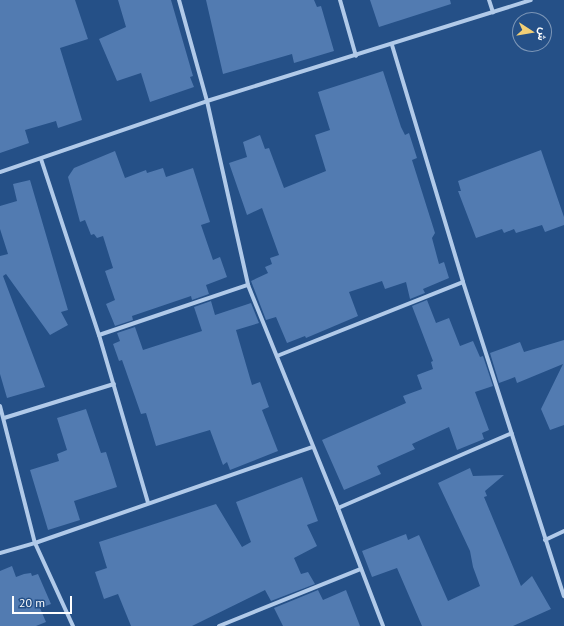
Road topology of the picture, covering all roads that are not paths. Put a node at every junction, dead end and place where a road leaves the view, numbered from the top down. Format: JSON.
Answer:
{"nodes":[{"id":1,"x":179,"y":0,"type":"edge"},
{"id":2,"x":340,"y":0,"type":"edge"},
{"id":3,"x":489,"y":0,"type":"edge"},
{"id":4,"x":531,"y":0,"type":"edge"},
{"id":5,"x":493,"y":12,"type":"junction"},
{"id":6,"x":392,"y":45,"type":"junction"},
{"id":7,"x":356,"y":56,"type":"junction"},
{"id":8,"x":207,"y":101,"type":"junction"},
{"id":9,"x":41,"y":158,"type":"junction"},
{"id":10,"x":0,"y":172,"type":"edge"},
{"id":11,"x":463,"y":282,"type":"junction"},
{"id":12,"x":248,"y":285,"type":"junction"},
{"id":13,"x":99,"y":335,"type":"junction"},
{"id":14,"x":277,"y":356,"type":"junction"},
{"id":15,"x":114,"y":384,"type":"junction"},
{"id":16,"x":0,"y":406,"type":"edge"},
{"id":17,"x":4,"y":418,"type":"junction"},
{"id":18,"x":512,"y":433,"type":"junction"},
{"id":19,"x":313,"y":447,"type":"junction"},
{"id":20,"x":148,"y":503,"type":"junction"},
{"id":21,"x":338,"y":508,"type":"junction"},
{"id":22,"x":564,"y":531,"type":"edge"},
{"id":23,"x":546,"y":540,"type":"junction"},
{"id":24,"x":35,"y":543,"type":"junction"},
{"id":25,"x":0,"y":553,"type":"edge"},
{"id":26,"x":360,"y":569,"type":"junction"},
{"id":27,"x":564,"y":596,"type":"edge"},
{"id":28,"x":73,"y":626,"type":"edge"},
{"id":29,"x":219,"y":626,"type":"edge"},
{"id":30,"x":383,"y":626,"type":"edge"}],
"edges":[{"from":1,"to":8,"type":"street"},
{"from":2,"to":7,"type":"street"},
{"from":3,"to":5,"type":"street"},
{"from":4,"to":5,"type":"street"},
{"from":5,"to":6,"type":"street"},
{"from":6,"to":7,"type":"street"},
{"from":6,"to":11,"type":"street"},
{"from":7,"to":8,"type":"street"},
{"from":8,"to":9,"type":"street"},
{"from":8,"to":12,"type":"street"},
{"from":9,"to":10,"type":"street"},
{"from":9,"to":13,"type":"street"},
{"from":11,"to":14,"type":"street"},
{"from":11,"to":18,"type":"street"},
{"from":12,"to":13,"type":"street"},
{"from":12,"to":14,"type":"street"},
{"from":13,"to":15,"type":"street"},
{"from":14,"to":19,"type":"street"},
{"from":15,"to":17,"type":"street"},
{"from":15,"to":20,"type":"street"},
{"from":16,"to":17,"type":"street"},
{"from":17,"to":24,"type":"street"},
{"from":18,"to":21,"type":"street"},
{"from":18,"to":23,"type":"street"},
{"from":19,"to":20,"type":"street"},
{"from":19,"to":21,"type":"street"},
{"from":20,"to":24,"type":"street"},
{"from":21,"to":26,"type":"street"},
{"from":22,"to":23,"type":"street"},
{"from":23,"to":27,"type":"street"},
{"from":24,"to":25,"type":"street"},
{"from":24,"to":28,"type":"street"},
{"from":26,"to":29,"type":"street"},
{"from":26,"to":30,"type":"street"}]}
